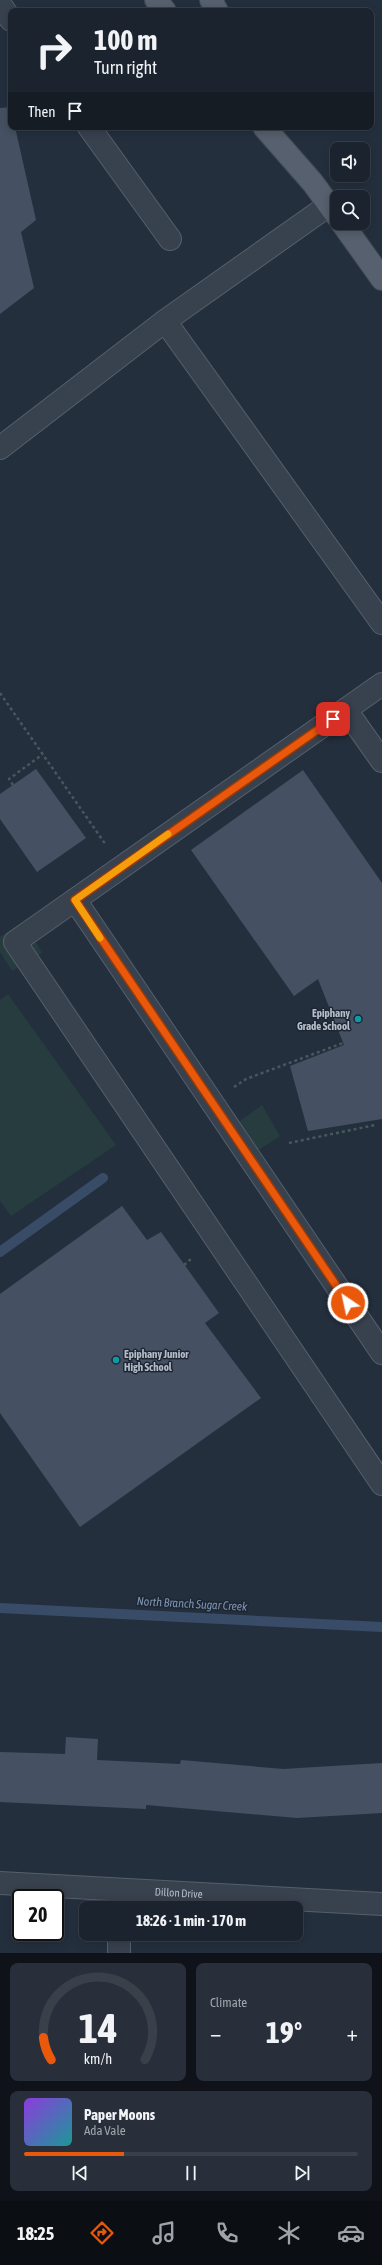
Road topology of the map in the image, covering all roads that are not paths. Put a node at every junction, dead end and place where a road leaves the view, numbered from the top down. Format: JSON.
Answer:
{"nodes":[{"id":1,"x":156,"y":0,"type":"edge"},
{"id":2,"x":0,"y":4,"type":"edge"},
{"id":3,"x":163,"y":8,"type":"edge"},
{"id":4,"x":8,"y":16,"type":"edge"},
{"id":5,"x":91,"y":130,"type":"edge"},
{"id":6,"x":267,"y":130,"type":"edge"},
{"id":7,"x":284,"y":130,"type":"edge"},
{"id":8,"x":313,"y":183,"type":"junction"},
{"id":9,"x":330,"y":206,"type":"edge"},
{"id":10,"x":330,"y":212,"type":"edge"},
{"id":11,"x":347,"y":230,"type":"edge"},
{"id":12,"x":170,"y":239,"type":"dead end"},
{"id":13,"x":382,"y":279,"type":"edge"},
{"id":14,"x":164,"y":321,"type":"junction"},
{"id":15,"x":0,"y":448,"type":"edge"},
{"id":16,"x":382,"y":623,"type":"edge"},
{"id":17,"x":382,"y":684,"type":"edge"},
{"id":18,"x":346,"y":710,"type":"junction"},
{"id":19,"x":382,"y":761,"type":"edge"},
{"id":20,"x":75,"y":900,"type":"junction"},
{"id":21,"x":382,"y":1353,"type":"edge"},
{"id":22,"x":382,"y":1484,"type":"edge"},
{"id":23,"x":0,"y":1883,"type":"edge"},
{"id":24,"x":119,"y":1899,"type":"edge"},
{"id":25,"x":382,"y":1904,"type":"edge"},
{"id":26,"x":119,"y":1941,"type":"edge"},
{"id":27,"x":119,"y":1953,"type":"edge"}],
"edges":[{"from":1,"to":3,"type":"main road"},
{"from":2,"to":4,"type":"street"},
{"from":5,"to":12,"type":"street"},
{"from":6,"to":8,"type":"main road"},
{"from":7,"to":8,"type":"main road"},
{"from":8,"to":9,"type":"main road"},
{"from":10,"to":14,"type":"street"},
{"from":11,"to":13,"type":"main road"},
{"from":14,"to":15,"type":"street"},
{"from":14,"to":16,"type":"street"},
{"from":17,"to":18,"type":"street"},
{"from":18,"to":19,"type":"street"},
{"from":18,"to":20,"type":"street"},
{"from":20,"to":21,"type":"street"},
{"from":20,"to":22,"type":"street"},
{"from":23,"to":24,"type":"street","name":"Dillon Drive"},
{"from":24,"to":25,"type":"street","name":"Dillon Drive"},
{"from":26,"to":27,"type":"street"}]}
